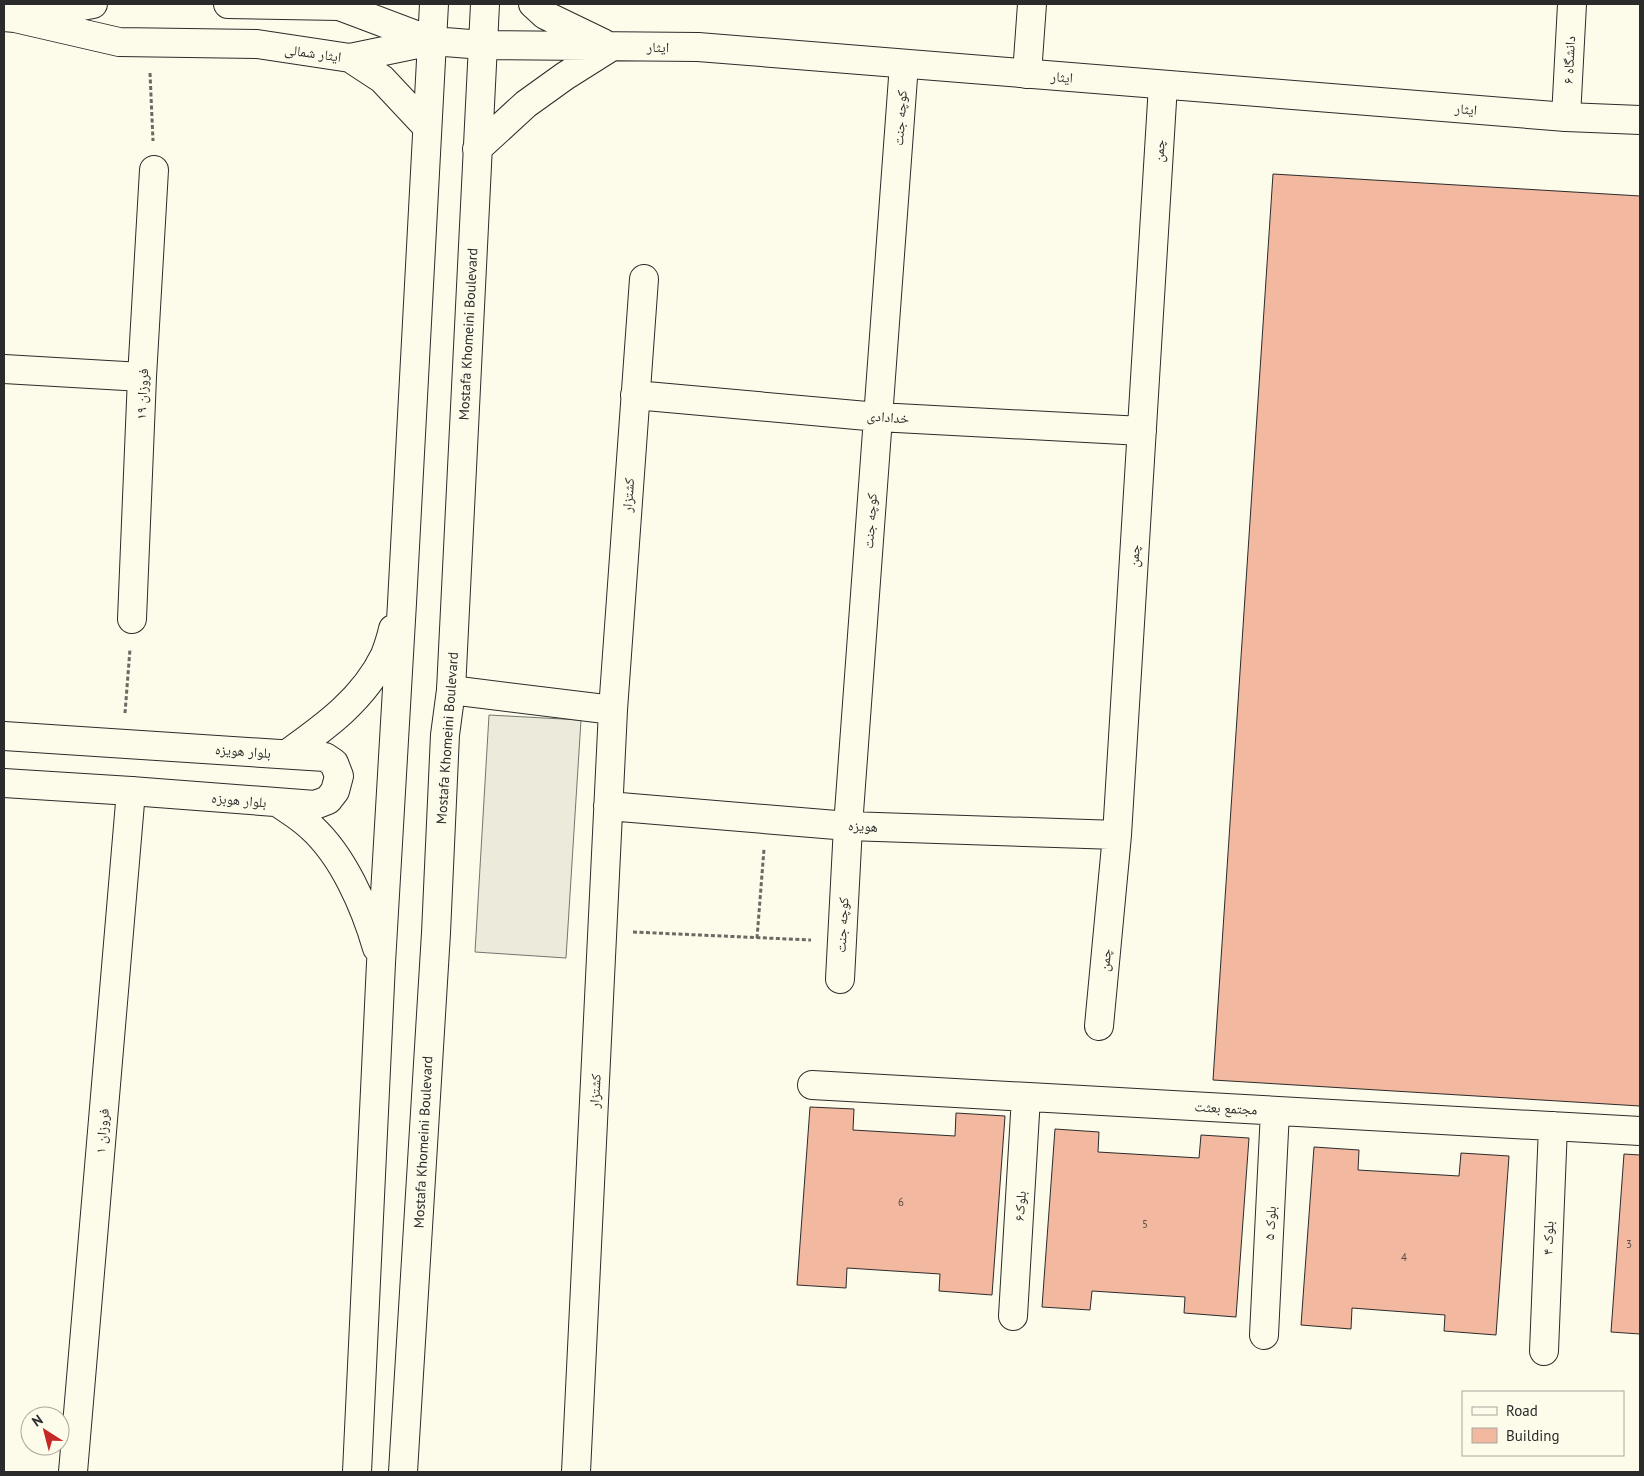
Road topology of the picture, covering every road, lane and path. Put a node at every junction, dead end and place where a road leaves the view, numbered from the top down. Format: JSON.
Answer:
{"nodes":[{"id":1,"x":93,"y":4,"type":"edge"},
{"id":2,"x":228,"y":4,"type":"edge"},
{"id":3,"x":434,"y":4,"type":"edge"},
{"id":4,"x":485,"y":4,"type":"edge"},
{"id":5,"x":533,"y":4,"type":"edge"},
{"id":6,"x":1032,"y":4,"type":"edge"},
{"id":7,"x":1572,"y":4,"type":"edge"},
{"id":8,"x":341,"y":5,"type":"edge"},
{"id":9,"x":9,"y":18,"type":"edge"},
{"id":10,"x":432,"y":41,"type":"junction"},
{"id":11,"x":148,"y":42,"type":"junction"},
{"id":12,"x":483,"y":45,"type":"junction"},
{"id":13,"x":611,"y":47,"type":"junction"},
{"id":14,"x":350,"y":58,"type":"junction"},
{"id":15,"x":904,"y":64,"type":"junction"},
{"id":16,"x":1027,"y":74,"type":"junction"},
{"id":17,"x":1163,"y":85,"type":"junction"},
{"id":18,"x":1566,"y":117,"type":"junction"},
{"id":19,"x":1640,"y":120,"type":"edge"},
{"id":20,"x":427,"y":127,"type":"junction"},
{"id":21,"x":477,"y":149,"type":"junction"},
{"id":22,"x":154,"y":170,"type":"joint"},
{"id":23,"x":644,"y":279,"type":"dead end"},
{"id":24,"x":4,"y":369,"type":"edge"},
{"id":25,"x":142,"y":377,"type":"junction"},
{"id":26,"x":635,"y":395,"type":"junction"},
{"id":27,"x":878,"y":417,"type":"junction"},
{"id":28,"x":1142,"y":431,"type":"junction"},
{"id":29,"x":402,"y":603,"type":"junction"},
{"id":30,"x":132,"y":619,"type":"joint"},
{"id":31,"x":451,"y":690,"type":"junction"},
{"id":32,"x":613,"y":710,"type":"junction"},
{"id":33,"x":4,"y":736,"type":"edge"},
{"id":34,"x":123,"y":744,"type":"junction"},
{"id":35,"x":286,"y":754,"type":"junction"},
{"id":36,"x":4,"y":783,"type":"edge"},
{"id":37,"x":131,"y":790,"type":"junction"},
{"id":38,"x":280,"y":804,"type":"junction"},
{"id":39,"x":608,"y":806,"type":"junction"},
{"id":40,"x":766,"y":819,"type":"junction"},
{"id":41,"x":848,"y":826,"type":"junction"},
{"id":42,"x":1117,"y":835,"type":"junction"},
{"id":43,"x":602,"y":930,"type":"junction"},
{"id":44,"x":757,"y":938,"type":"junction"},
{"id":45,"x":842,"y":942,"type":"junction"},
{"id":46,"x":381,"y":963,"type":"junction"},
{"id":47,"x":840,"y":979,"type":"dead end"},
{"id":48,"x":1099,"y":1026,"type":"dead end"},
{"id":49,"x":812,"y":1085,"type":"dead end"},
{"id":50,"x":1026,"y":1097,"type":"junction"},
{"id":51,"x":1275,"y":1111,"type":"junction"},
{"id":52,"x":1553,"y":1126,"type":"junction"},
{"id":53,"x":1640,"y":1131,"type":"edge"},
{"id":54,"x":1013,"y":1316,"type":"dead end"},
{"id":55,"x":1264,"y":1335,"type":"dead end"},
{"id":56,"x":1544,"y":1351,"type":"dead end"},
{"id":57,"x":73,"y":1472,"type":"edge"},
{"id":58,"x":357,"y":1472,"type":"edge"},
{"id":59,"x":403,"y":1472,"type":"edge"},
{"id":60,"x":576,"y":1472,"type":"edge"}],
"edges":[{"from":1,"to":9,"type":"street","name":"ایثار شمالی"},
{"from":2,"to":8,"type":"street"},
{"from":3,"to":10,"type":"street"},
{"from":4,"to":12,"type":"street","name":"Mostafa Khomeini Boulevard"},
{"from":5,"to":13,"type":"street"},
{"from":6,"to":16,"type":"street"},
{"from":7,"to":18,"type":"street","name":"دانشگاه ۶"},
{"from":8,"to":10,"type":"street"},
{"from":9,"to":11,"type":"street","name":"ایثار شمالی"},
{"from":10,"to":12,"type":"street","name":"ایثار"},
{"from":10,"to":14,"type":"street","name":"ایثار شمالی"},
{"from":10,"to":20,"type":"street"},
{"from":11,"to":14,"type":"street","name":"ایثار شمالی"},
{"from":11,"to":22,"type":"path"},
{"from":12,"to":13,"type":"street","name":"ایثار"},
{"from":12,"to":21,"type":"street","name":"Mostafa Khomeini Boulevard"},
{"from":13,"to":15,"type":"street","name":"ایثار"},
{"from":13,"to":21,"type":"street"},
{"from":14,"to":20,"type":"street"},
{"from":15,"to":16,"type":"street","name":"ایثار"},
{"from":15,"to":27,"type":"street","name":"کوچه جنت"},
{"from":16,"to":17,"type":"street","name":"ایثار"},
{"from":17,"to":18,"type":"street","name":"ایثار"},
{"from":17,"to":28,"type":"street","name":"چمن"},
{"from":18,"to":19,"type":"street","name":"ایثار"},
{"from":20,"to":29,"type":"street"},
{"from":21,"to":31,"type":"street","name":"Mostafa Khomeini Boulevard"},
{"from":22,"to":25,"type":"street","name":"فروزان ۱۹"},
{"from":23,"to":26,"type":"street","name":"کشتزار"},
{"from":24,"to":25,"type":"street"},
{"from":25,"to":30,"type":"street","name":"فروزان ۱۹"},
{"from":26,"to":27,"type":"street","name":"خدادادی"},
{"from":26,"to":32,"type":"street","name":"کشتزار"},
{"from":27,"to":28,"type":"street","name":"خدادادی"},
{"from":27,"to":41,"type":"street","name":"کوچه جنت"},
{"from":28,"to":42,"type":"street","name":"چمن"},
{"from":29,"to":35,"type":"street","name":"بلوار هویزه"},
{"from":29,"to":46,"type":"street"},
{"from":30,"to":34,"type":"path"},
{"from":31,"to":32,"type":"street"},
{"from":31,"to":59,"type":"street","name":"Mostafa Khomeini Boulevard"},
{"from":32,"to":39,"type":"street","name":"کشتزار"},
{"from":33,"to":34,"type":"street","name":"بلوار هویزه"},
{"from":34,"to":35,"type":"street","name":"بلوار هویزه"},
{"from":35,"to":38,"type":"street"},
{"from":36,"to":37,"type":"street","name":"بلوار هوبزه"},
{"from":37,"to":38,"type":"street","name":"بلوار هوبزه"},
{"from":37,"to":57,"type":"street","name":"فروزان ۱"},
{"from":38,"to":46,"type":"street","name":"بلوار هوبزه"},
{"from":39,"to":40,"type":"street","name":"هویزه"},
{"from":39,"to":43,"type":"street","name":"کشتزار"},
{"from":40,"to":41,"type":"street","name":"هویزه"},
{"from":40,"to":44,"type":"path"},
{"from":41,"to":42,"type":"street","name":"هویزه"},
{"from":41,"to":45,"type":"street","name":"کوچه جنت"},
{"from":42,"to":48,"type":"street","name":"چمن"},
{"from":43,"to":44,"type":"path"},
{"from":43,"to":60,"type":"street","name":"کشتزار"},
{"from":44,"to":45,"type":"path"},
{"from":45,"to":47,"type":"street","name":"کوچه جنت"},
{"from":46,"to":58,"type":"street"},
{"from":49,"to":50,"type":"street","name":"مجتمع بعثت"},
{"from":50,"to":51,"type":"street","name":"مجتمع بعثت"},
{"from":50,"to":54,"type":"street","name":"بلوک۶"},
{"from":51,"to":52,"type":"street","name":"مجتمع بعثت"},
{"from":51,"to":55,"type":"street","name":"بلوک ۵"},
{"from":52,"to":53,"type":"street","name":"مجتمع بعثت"},
{"from":52,"to":56,"type":"street","name":"بلوک ۴"}]}
